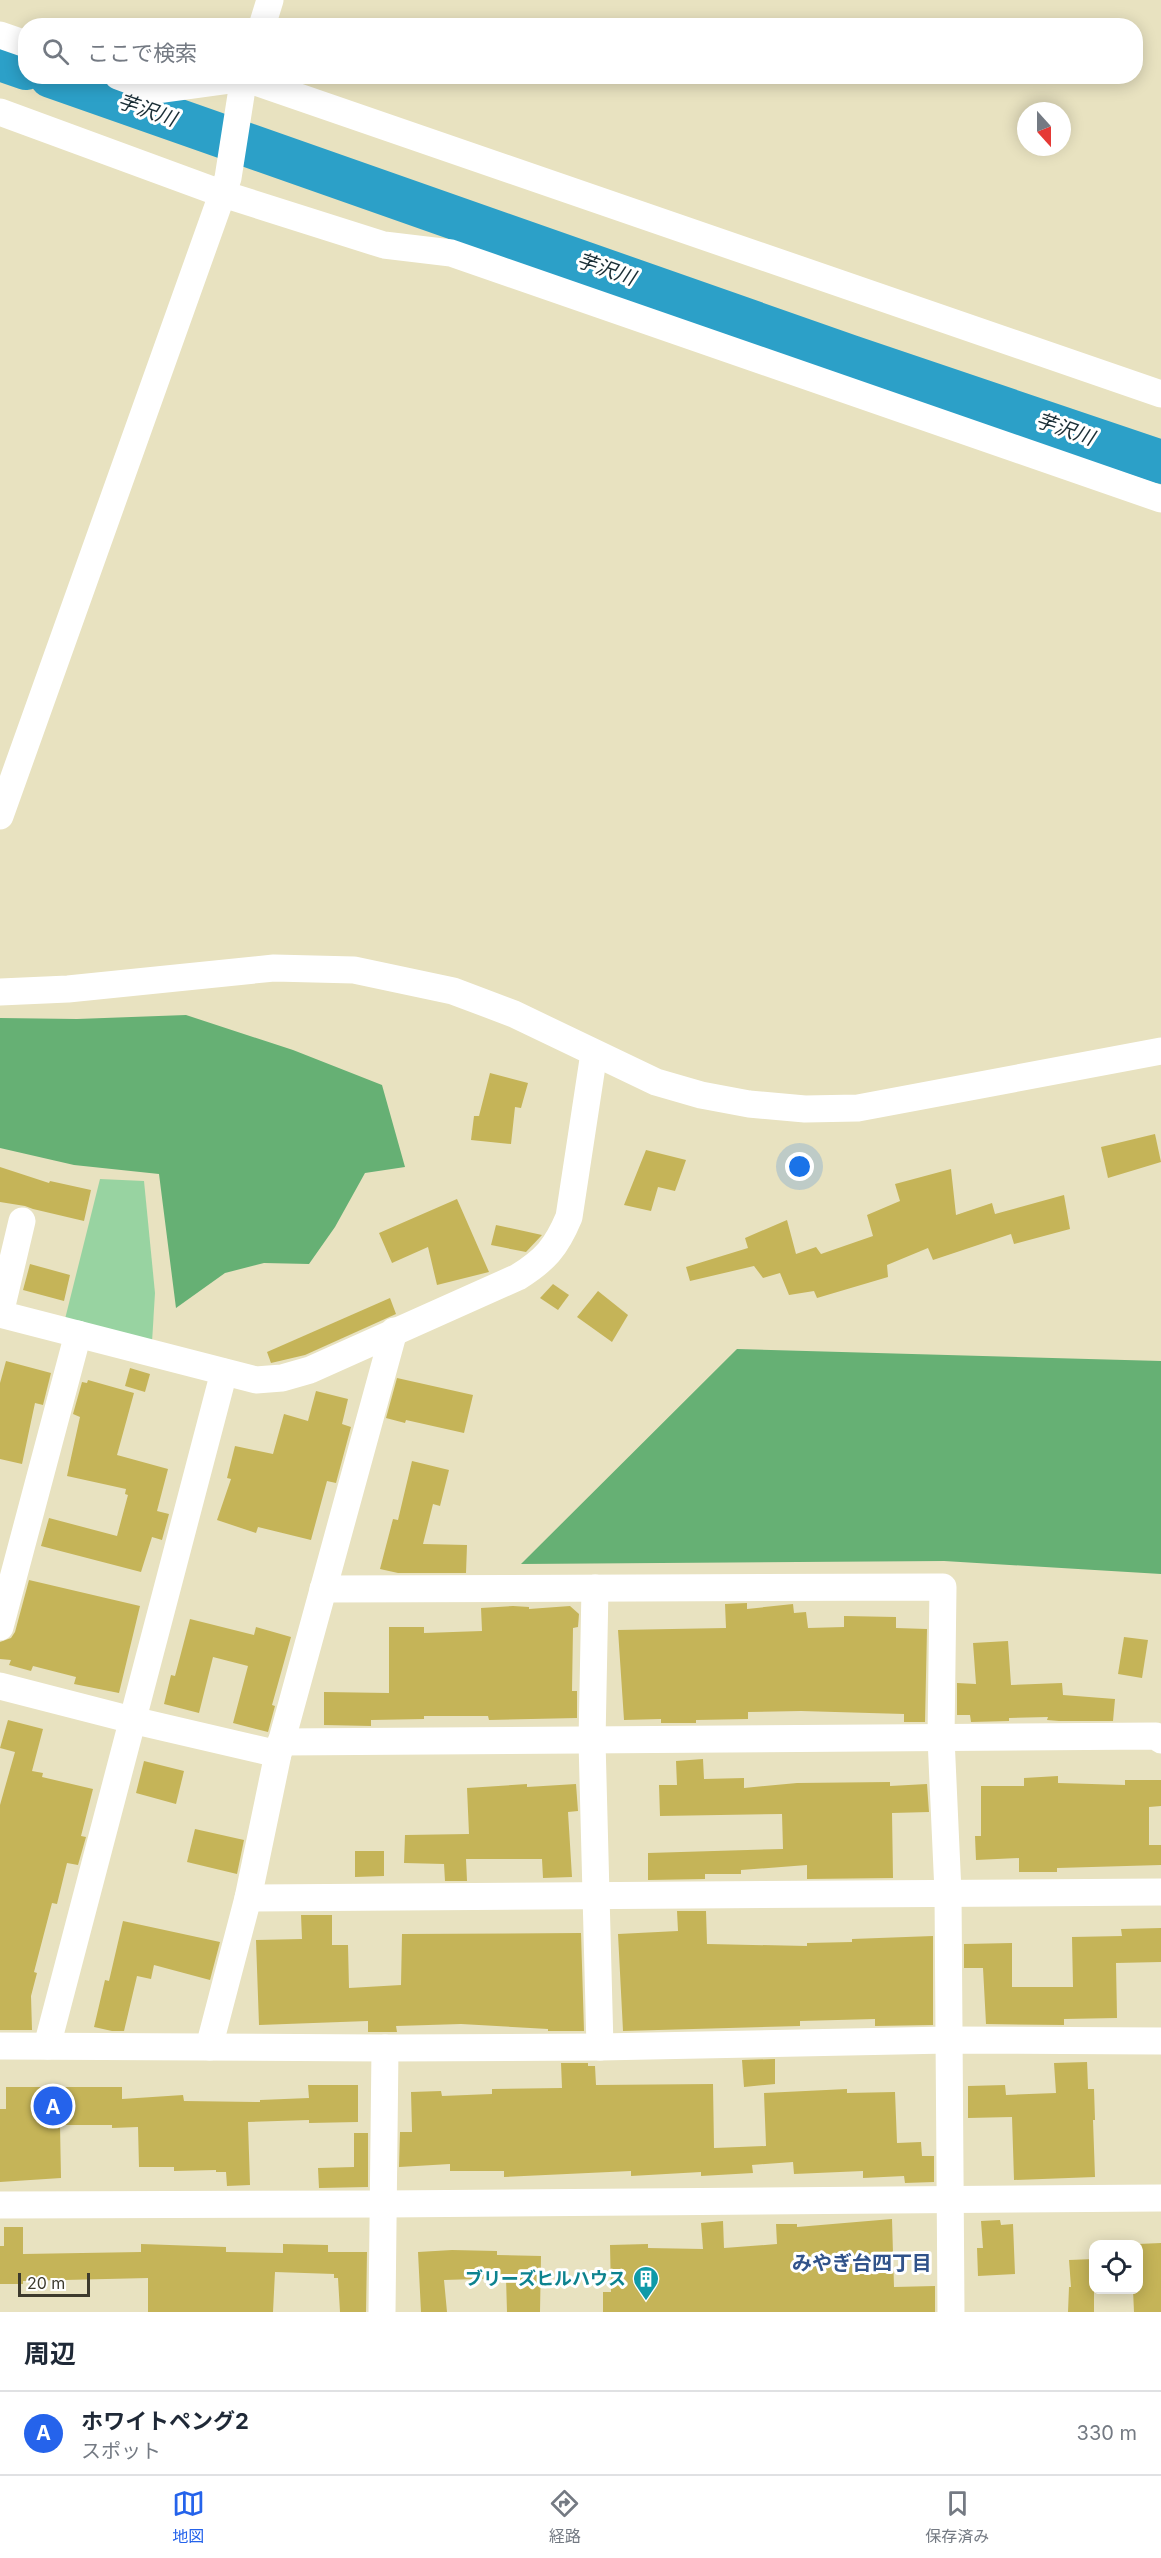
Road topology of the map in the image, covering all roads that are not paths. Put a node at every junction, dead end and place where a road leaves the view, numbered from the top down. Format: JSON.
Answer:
{"nodes":[{"id":1,"x":270,"y":0,"type":"edge"},
{"id":2,"x":264,"y":18,"type":"edge"},
{"id":3,"x":0,"y":35,"type":"edge"},
{"id":4,"x":18,"y":41,"type":"edge"},
{"id":5,"x":140,"y":84,"type":"edge"},
{"id":6,"x":197,"y":84,"type":"edge"},
{"id":7,"x":243,"y":84,"type":"edge"},
{"id":8,"x":264,"y":84,"type":"edge"},
{"id":9,"x":0,"y":112,"type":"edge"},
{"id":10,"x":225,"y":186,"type":"junction"},
{"id":11,"x":1161,"y":394,"type":"edge"},
{"id":12,"x":1161,"y":499,"type":"edge"},
{"id":13,"x":0,"y":816,"type":"edge"},
{"id":14,"x":0,"y":992,"type":"edge"},
{"id":15,"x":1161,"y":1051,"type":"edge"},
{"id":16,"x":594,"y":1053,"type":"junction"},
{"id":17,"x":22,"y":1221,"type":"dead end"},
{"id":18,"x":0,"y":1314,"type":"edge"},
{"id":19,"x":394,"y":1331,"type":"junction"},
{"id":20,"x":78,"y":1334,"type":"junction"},
{"id":21,"x":224,"y":1372,"type":"junction"},
{"id":22,"x":595,"y":1588,"type":"junction"},
{"id":23,"x":323,"y":1589,"type":"junction"},
{"id":24,"x":0,"y":1627,"type":"edge"},
{"id":25,"x":0,"y":1686,"type":"edge"},
{"id":26,"x":132,"y":1720,"type":"junction"},
{"id":27,"x":941,"y":1738,"type":"junction"},
{"id":28,"x":1161,"y":1740,"type":"edge"},
{"id":29,"x":592,"y":1741,"type":"junction"},
{"id":30,"x":280,"y":1748,"type":"junction"},
{"id":31,"x":948,"y":1892,"type":"junction"},
{"id":32,"x":1161,"y":1892,"type":"edge"},
{"id":33,"x":598,"y":1895,"type":"junction"},
{"id":34,"x":248,"y":1898,"type":"junction"},
{"id":35,"x":948,"y":2040,"type":"junction"},
{"id":36,"x":1161,"y":2041,"type":"edge"},
{"id":37,"x":0,"y":2046,"type":"edge"},
{"id":38,"x":46,"y":2046,"type":"junction"},
{"id":39,"x":209,"y":2047,"type":"junction"},
{"id":40,"x":600,"y":2047,"type":"junction"},
{"id":41,"x":385,"y":2048,"type":"junction"},
{"id":42,"x":1161,"y":2198,"type":"edge"},
{"id":43,"x":950,"y":2199,"type":"junction"},
{"id":44,"x":384,"y":2204,"type":"junction"},
{"id":45,"x":0,"y":2205,"type":"edge"},
{"id":46,"x":382,"y":2312,"type":"edge"},
{"id":47,"x":951,"y":2312,"type":"edge"}],
"edges":[{"from":1,"to":2,"type":"street"},
{"from":3,"to":4,"type":"street"},
{"from":5,"to":6,"type":"street"},
{"from":7,"to":10,"type":"street"},
{"from":8,"to":11,"type":"street"},
{"from":9,"to":10,"type":"street"},
{"from":10,"to":12,"type":"street"},
{"from":10,"to":13,"type":"street"},
{"from":14,"to":16,"type":"street"},
{"from":15,"to":16,"type":"street"},
{"from":16,"to":19,"type":"street"},
{"from":17,"to":18,"type":"street"},
{"from":18,"to":20,"type":"street"},
{"from":19,"to":21,"type":"street"},
{"from":19,"to":23,"type":"street"},
{"from":20,"to":21,"type":"street"},
{"from":20,"to":24,"type":"street"},
{"from":21,"to":26,"type":"street"},
{"from":22,"to":23,"type":"street"},
{"from":22,"to":27,"type":"street"},
{"from":22,"to":29,"type":"street"},
{"from":23,"to":30,"type":"street"},
{"from":25,"to":26,"type":"street"},
{"from":26,"to":30,"type":"street"},
{"from":26,"to":38,"type":"street"},
{"from":27,"to":28,"type":"street"},
{"from":27,"to":29,"type":"street"},
{"from":27,"to":31,"type":"street"},
{"from":29,"to":30,"type":"street"},
{"from":29,"to":33,"type":"street"},
{"from":30,"to":34,"type":"street"},
{"from":31,"to":32,"type":"street"},
{"from":31,"to":33,"type":"street"},
{"from":31,"to":35,"type":"street"},
{"from":33,"to":34,"type":"street"},
{"from":33,"to":40,"type":"street"},
{"from":34,"to":39,"type":"street"},
{"from":35,"to":36,"type":"street"},
{"from":35,"to":40,"type":"street"},
{"from":35,"to":43,"type":"street"},
{"from":37,"to":38,"type":"street"},
{"from":38,"to":39,"type":"street"},
{"from":39,"to":41,"type":"street"},
{"from":40,"to":41,"type":"street"},
{"from":41,"to":44,"type":"street"},
{"from":42,"to":43,"type":"street"},
{"from":43,"to":44,"type":"street"},
{"from":43,"to":47,"type":"street"},
{"from":44,"to":45,"type":"street"},
{"from":44,"to":46,"type":"street"}]}
